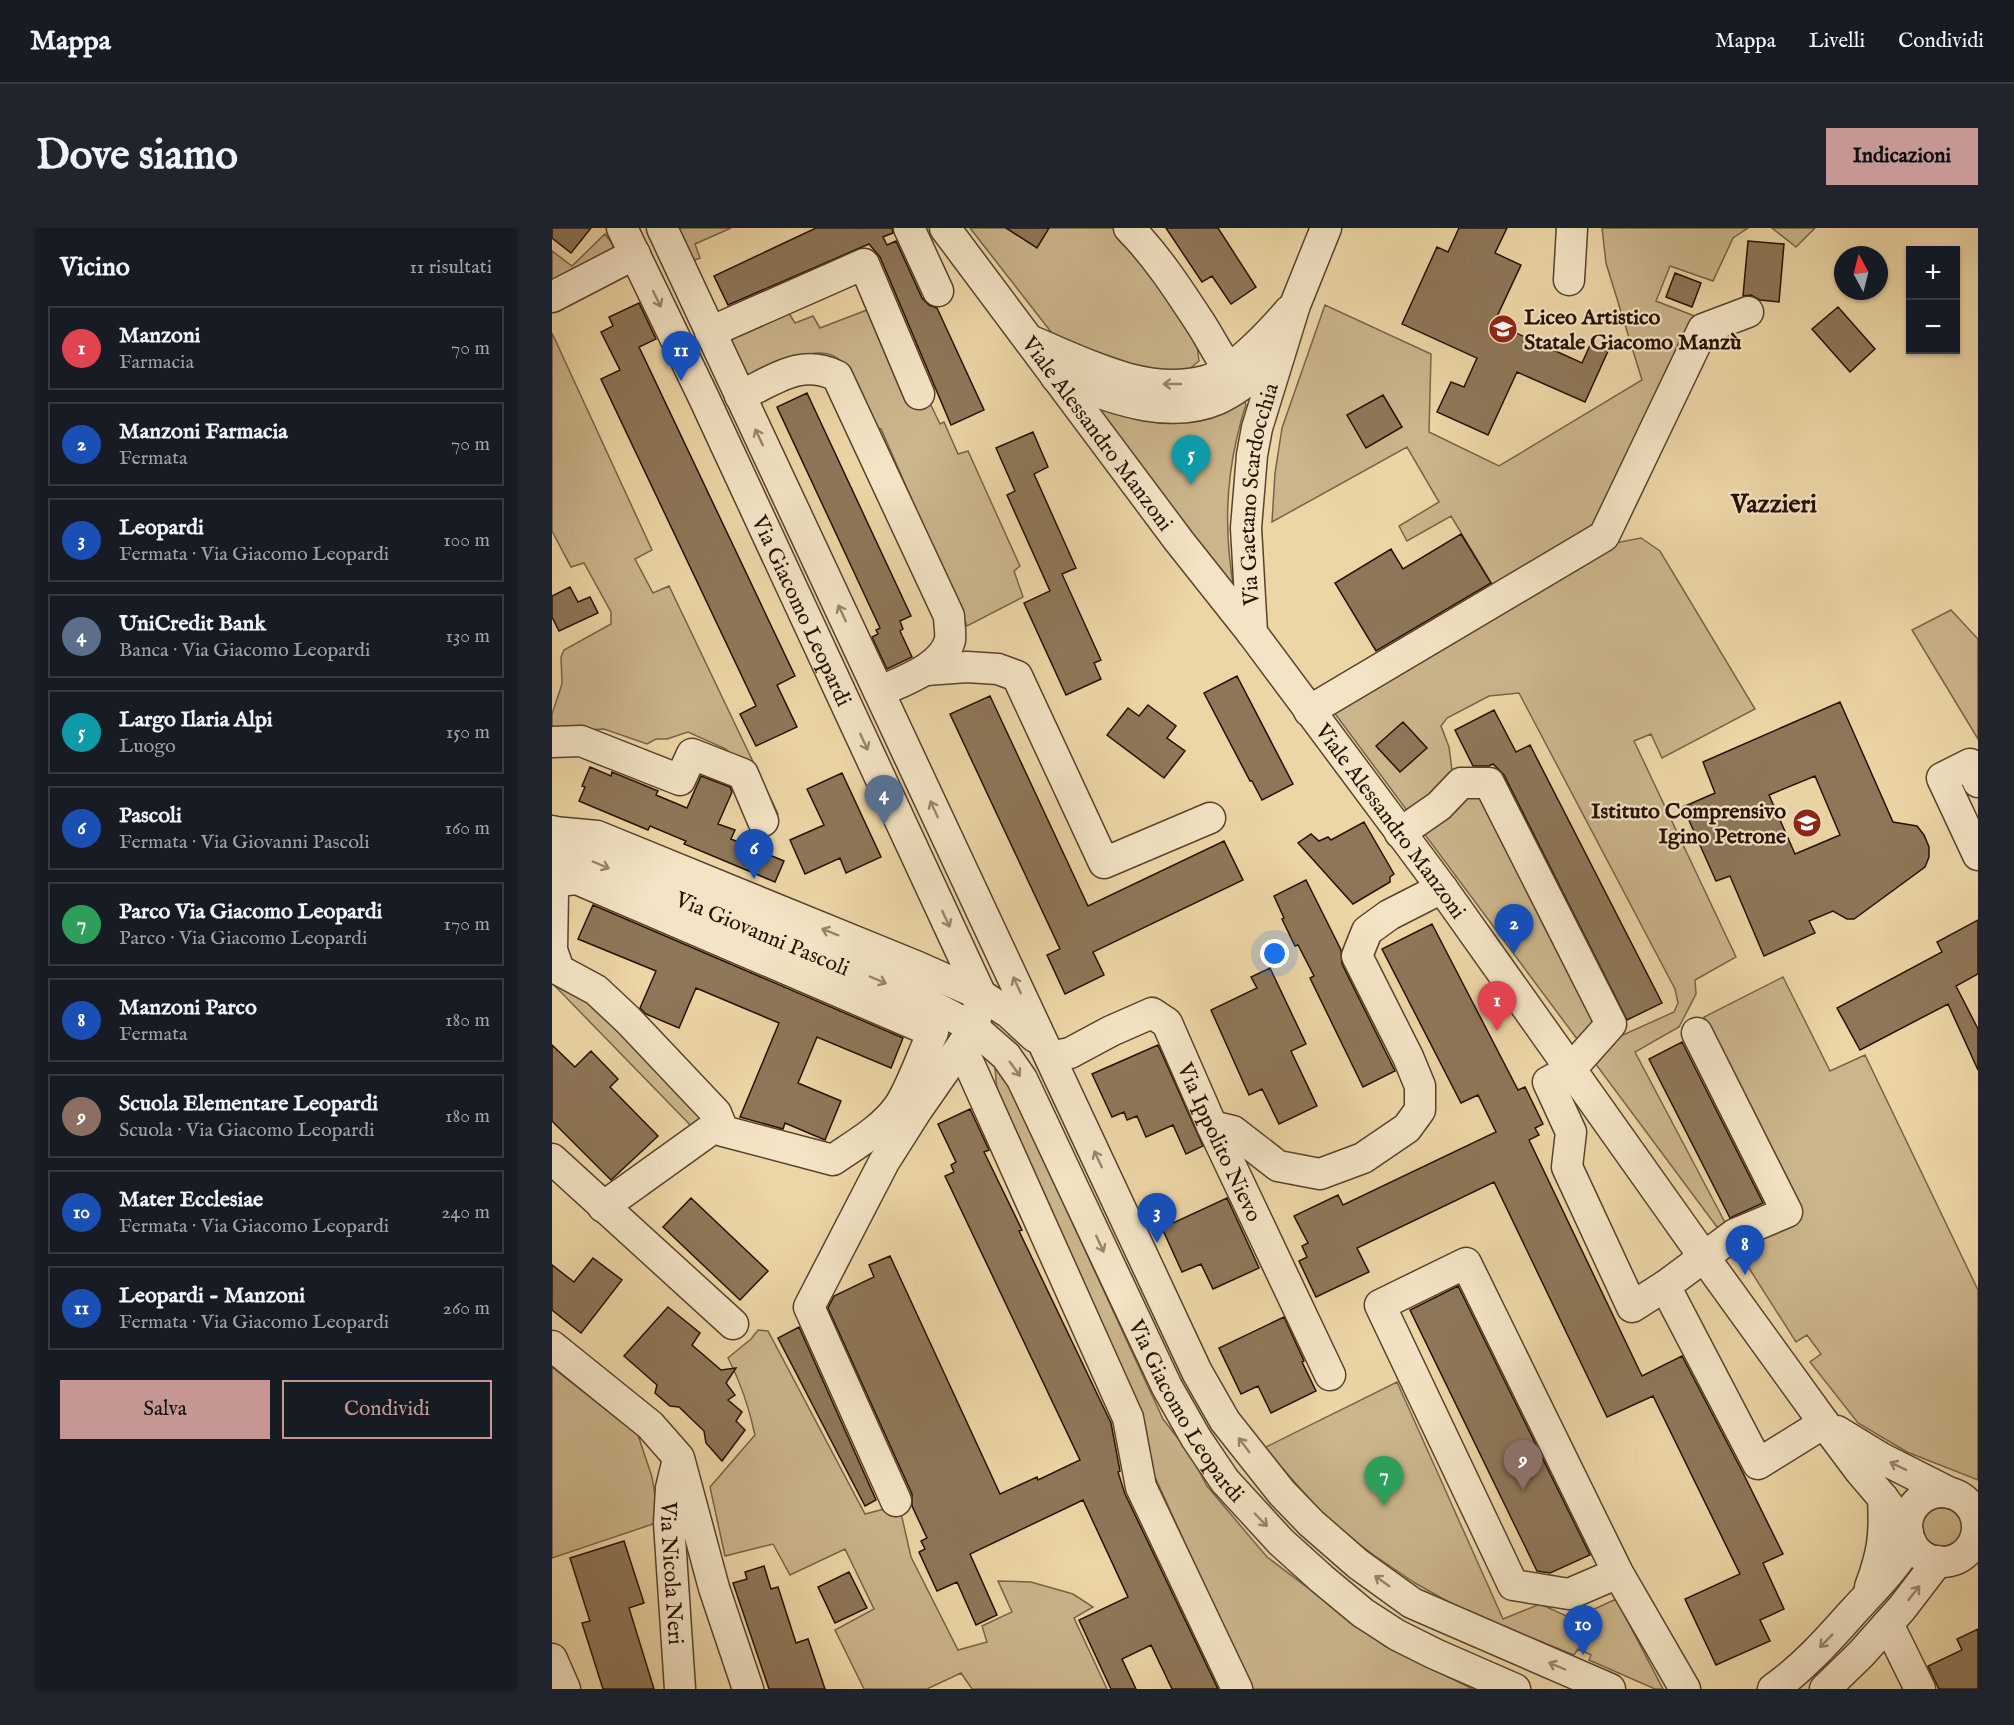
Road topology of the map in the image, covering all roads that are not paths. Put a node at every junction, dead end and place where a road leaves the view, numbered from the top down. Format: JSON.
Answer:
{"nodes":[{"id":1,"x":622,"y":228,"type":"edge"},
{"id":2,"x":662,"y":228,"type":"edge"},
{"id":3,"x":909,"y":228,"type":"edge"},
{"id":4,"x":945,"y":228,"type":"edge"},
{"id":5,"x":1129,"y":228,"type":"edge"},
{"id":6,"x":1326,"y":228,"type":"edge"},
{"id":7,"x":1572,"y":228,"type":"edge"},
{"id":8,"x":635,"y":254,"type":"junction"},
{"id":9,"x":1569,"y":280,"type":"dead end"},
{"id":10,"x":938,"y":291,"type":"dead end"},
{"id":11,"x":552,"y":297,"type":"edge"},
{"id":12,"x":1295,"y":305,"type":"junction"},
{"id":13,"x":1749,"y":312,"type":"dead end"},
{"id":14,"x":711,"y":332,"type":"junction"},
{"id":15,"x":1028,"y":339,"type":"junction"},
{"id":16,"x":1279,"y":356,"type":"junction"},
{"id":17,"x":1056,"y":377,"type":"junction"},
{"id":18,"x":1235,"y":377,"type":"junction"},
{"id":19,"x":737,"y":388,"type":"junction"},
{"id":20,"x":920,"y":394,"type":"dead end"},
{"id":21,"x":703,"y":396,"type":"junction"},
{"id":22,"x":786,"y":493,"type":"junction"},
{"id":23,"x":755,"y":508,"type":"junction"},
{"id":24,"x":1252,"y":633,"type":"junction"},
{"id":25,"x":861,"y":654,"type":"junction"},
{"id":26,"x":830,"y":670,"type":"junction"},
{"id":27,"x":926,"y":670,"type":"junction"},
{"id":28,"x":879,"y":692,"type":"junction"},
{"id":29,"x":1309,"y":711,"type":"junction"},
{"id":30,"x":552,"y":742,"type":"edge"},
{"id":31,"x":1978,"y":782,"type":"edge"},
{"id":32,"x":1210,"y":818,"type":"dead end"},
{"id":33,"x":763,"y":821,"type":"dead end"},
{"id":34,"x":553,"y":832,"type":"edge"},
{"id":35,"x":1400,"y":833,"type":"junction"},
{"id":36,"x":1978,"y":855,"type":"edge"},
{"id":37,"x":554,"y":882,"type":"junction"},
{"id":38,"x":1442,"y":888,"type":"junction"},
{"id":39,"x":981,"y":995,"type":"junction"},
{"id":40,"x":1697,"y":1033,"type":"dead end"},
{"id":41,"x":968,"y":1038,"type":"junction"},
{"id":42,"x":1050,"y":1057,"type":"junction"},
{"id":43,"x":1570,"y":1070,"type":"junction"},
{"id":44,"x":720,"y":1123,"type":"junction"},
{"id":45,"x":1212,"y":1126,"type":"junction"},
{"id":46,"x":552,"y":1159,"type":"edge"},
{"id":47,"x":603,"y":1207,"type":"junction"},
{"id":48,"x":1704,"y":1257,"type":"junction"},
{"id":49,"x":1665,"y":1286,"type":"junction"},
{"id":50,"x":733,"y":1324,"type":"dead end"},
{"id":51,"x":552,"y":1346,"type":"edge"},
{"id":52,"x":1197,"y":1372,"type":"junction"},
{"id":53,"x":1330,"y":1376,"type":"dead end"},
{"id":54,"x":1167,"y":1387,"type":"junction"},
{"id":55,"x":1824,"y":1423,"type":"junction"},
{"id":56,"x":679,"y":1458,"type":"junction"},
{"id":57,"x":1883,"y":1498,"type":"junction"},
{"id":58,"x":896,"y":1501,"type":"dead end"},
{"id":59,"x":1966,"y":1532,"type":"edge"},
{"id":60,"x":1909,"y":1537,"type":"junction"},
{"id":61,"x":1618,"y":1573,"type":"junction"},
{"id":62,"x":1866,"y":1598,"type":"junction"},
{"id":63,"x":1450,"y":1620,"type":"junction"},
{"id":64,"x":1888,"y":1624,"type":"junction"},
{"id":65,"x":1435,"y":1654,"type":"junction"},
{"id":66,"x":552,"y":1659,"type":"edge"},
{"id":67,"x":565,"y":1689,"type":"edge"},
{"id":68,"x":680,"y":1689,"type":"edge"},
{"id":69,"x":748,"y":1689,"type":"edge"},
{"id":70,"x":1238,"y":1689,"type":"edge"},
{"id":71,"x":1515,"y":1689,"type":"edge"},
{"id":72,"x":1611,"y":1689,"type":"edge"},
{"id":73,"x":1685,"y":1689,"type":"edge"},
{"id":74,"x":1773,"y":1689,"type":"edge"},
{"id":75,"x":1825,"y":1689,"type":"edge"},
{"id":76,"x":1920,"y":1689,"type":"edge"}],
"edges":[{"from":1,"to":8,"type":"street","name":"Via Giacomo Leopardi"},
{"from":2,"to":14,"type":"street","name":"Via Giacomo Leopardi"},
{"from":3,"to":10,"type":"street"},
{"from":4,"to":15,"type":"street","name":"Viale Alessandro Manzoni"},
{"from":5,"to":18,"type":"street"},
{"from":6,"to":12,"type":"street","name":"Via Gaetano Scardocchia"},
{"from":7,"to":9,"type":"street"},
{"from":8,"to":11,"type":"street"},
{"from":8,"to":21,"type":"street","name":"Via Giacomo Leopardi","one_way":true},
{"from":12,"to":16,"type":"street","name":"Via Gaetano Scardocchia"},
{"from":12,"to":18,"type":"street","name":"Via Gaetano Scardocchia"},
{"from":13,"to":29,"type":"street"},
{"from":14,"to":19,"type":"street","name":"Via Giacomo Leopardi"},
{"from":14,"to":20,"type":"street"},
{"from":15,"to":17,"type":"street","name":"Viale Alessandro Manzoni"},
{"from":18,"to":15,"type":"street","name":"Via Gaetano Scardocchia","one_way":true},
{"from":16,"to":18,"type":"street","name":"Via Gaetano Scardocchia"},
{"from":16,"to":24,"type":"street","name":"Via Gaetano Scardocchia"},
{"from":17,"to":18,"type":"street","name":"Via Gaetano Scardocchia"},
{"from":17,"to":24,"type":"street","name":"Viale Alessandro Manzoni"},
{"from":19,"to":21,"type":"street"},
{"from":22,"to":19,"type":"street","name":"Via Giacomo Leopardi","one_way":true},
{"from":19,"to":27,"type":"street"},
{"from":21,"to":23,"type":"street","name":"Via Giacomo Leopardi"},
{"from":22,"to":23,"type":"street"},
{"from":25,"to":22,"type":"street","name":"Via Giacomo Leopardi","one_way":true},
{"from":23,"to":26,"type":"street","name":"Via Giacomo Leopardi"},
{"from":24,"to":29,"type":"street","name":"Viale Alessandro Manzoni"},
{"from":25,"to":26,"type":"street"},
{"from":25,"to":28,"type":"street","name":"Via Giacomo Leopardi"},
{"from":26,"to":39,"type":"street","name":"Via Giacomo Leopardi","one_way":true},
{"from":27,"to":28,"type":"street"},
{"from":27,"to":32,"type":"street"},
{"from":42,"to":28,"type":"street","name":"Via Giacomo Leopardi","one_way":true},
{"from":29,"to":35,"type":"street","name":"Viale Alessandro Manzoni"},
{"from":30,"to":33,"type":"street"},
{"from":31,"to":36,"type":"street"},
{"from":34,"to":37,"type":"street"},
{"from":39,"to":34,"type":"street","name":"Via Giovanni Pascoli","one_way":true},
{"from":34,"to":41,"type":"street","name":"Via Giovanni Pascoli","one_way":true},
{"from":35,"to":38,"type":"street","name":"Viale Alessandro Manzoni"},
{"from":35,"to":43,"type":"street"},
{"from":37,"to":44,"type":"street"},
{"from":37,"to":44,"type":"street"},
{"from":38,"to":43,"type":"street","name":"Viale Alessandro Manzoni"},
{"from":38,"to":45,"type":"street"},
{"from":39,"to":41,"type":"street"},
{"from":39,"to":42,"type":"street","name":"Via Giacomo Leopardi"},
{"from":40,"to":48,"type":"street"},
{"from":41,"to":54,"type":"street","name":"Via Giacomo Leopardi","one_way":true},
{"from":41,"to":58,"type":"street"},
{"from":41,"to":70,"type":"street"},
{"from":42,"to":45,"type":"street","name":"Via Ippolito Nievo"},
{"from":52,"to":42,"type":"street","name":"Via Giacomo Leopardi","one_way":true},
{"from":43,"to":48,"type":"street","name":"Viale Alessandro Manzoni"},
{"from":43,"to":49,"type":"street"},
{"from":44,"to":47,"type":"street"},
{"from":45,"to":53,"type":"street","name":"Via Ippolito Nievo"},
{"from":46,"to":47,"type":"street"},
{"from":47,"to":50,"type":"street"},
{"from":48,"to":49,"type":"street"},
{"from":48,"to":55,"type":"street","name":"Viale Alessandro Manzoni"},
{"from":49,"to":55,"type":"street"},
{"from":51,"to":56,"type":"street"},
{"from":52,"to":54,"type":"street"},
{"from":63,"to":52,"type":"street","name":"Via Giacomo Leopardi","one_way":true},
{"from":54,"to":65,"type":"street","name":"Via Giacomo Leopardi","one_way":true},
{"from":55,"to":57,"type":"street","name":"Viale Alessandro Manzoni"},
{"from":59,"to":55,"type":"street","name":"Viale Alessandro Manzoni","one_way":true},
{"from":56,"to":68,"type":"street","name":"Via Nicola Neri"},
{"from":56,"to":69,"type":"street"},
{"from":57,"to":60,"type":"street","name":"Viale Alessandro Manzoni"},
{"from":57,"to":62,"type":"street"},
{"from":59,"to":60,"type":"street","name":"Viale Alessandro Manzoni"},
{"from":59,"to":60,"type":"street"},
{"from":64,"to":59,"type":"street","one_way":true},
{"from":60,"to":62,"type":"street"},
{"from":61,"to":61,"type":"street"},
{"from":61,"to":73,"type":"street"},
{"from":62,"to":74,"type":"street","one_way":true},
{"from":63,"to":65,"type":"street"},
{"from":72,"to":63,"type":"street","name":"Via Giacomo Leopardi","one_way":true},
{"from":64,"to":75,"type":"street"},
{"from":64,"to":76,"type":"street"},
{"from":65,"to":71,"type":"street","name":"Via Giacomo Leopardi"},
{"from":66,"to":67,"type":"street"}]}
